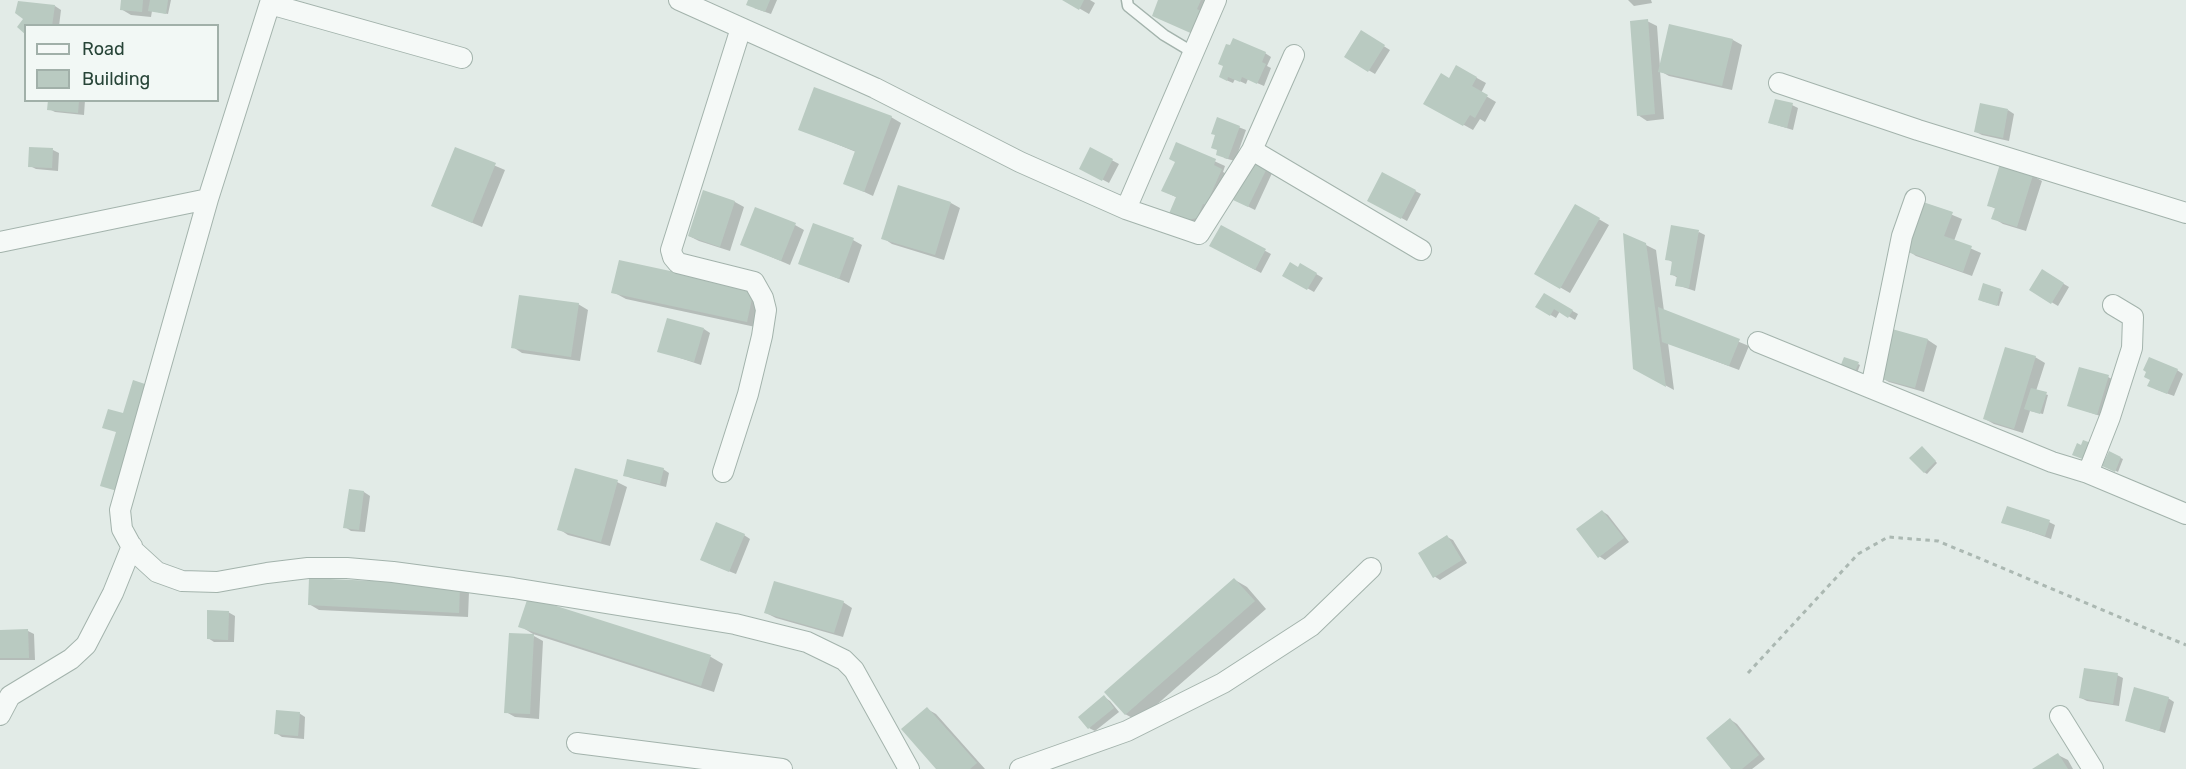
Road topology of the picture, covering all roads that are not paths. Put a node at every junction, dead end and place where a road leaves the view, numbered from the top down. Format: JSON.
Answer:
{"nodes":[{"id":1,"x":679,"y":0,"type":"edge"},
{"id":2,"x":1127,"y":0,"type":"edge"},
{"id":3,"x":1216,"y":0,"type":"edge"},
{"id":4,"x":271,"y":2,"type":"edge"},
{"id":5,"x":741,"y":28,"type":"junction"},
{"id":6,"x":1194,"y":53,"type":"junction"},
{"id":7,"x":1294,"y":55,"type":"dead end"},
{"id":8,"x":462,"y":58,"type":"dead end"},
{"id":9,"x":1779,"y":83,"type":"dead end"},
{"id":10,"x":1252,"y":150,"type":"junction"},
{"id":11,"x":1915,"y":199,"type":"dead end"},
{"id":12,"x":208,"y":200,"type":"junction"},
{"id":13,"x":1126,"y":209,"type":"junction"},
{"id":14,"x":2186,"y":213,"type":"edge"},
{"id":15,"x":0,"y":242,"type":"edge"},
{"id":16,"x":1421,"y":250,"type":"dead end"},
{"id":17,"x":2113,"y":305,"type":"dead end"},
{"id":18,"x":1758,"y":342,"type":"dead end"},
{"id":19,"x":1871,"y":388,"type":"junction"},
{"id":20,"x":723,"y":472,"type":"dead end"},
{"id":21,"x":2088,"y":473,"type":"junction"},
{"id":22,"x":2186,"y":514,"type":"edge"},
{"id":23,"x":132,"y":546,"type":"junction"},
{"id":24,"x":1371,"y":568,"type":"dead end"},
{"id":25,"x":0,"y":715,"type":"edge"},
{"id":26,"x":2060,"y":716,"type":"dead end"},
{"id":27,"x":577,"y":743,"type":"dead end"},
{"id":28,"x":782,"y":769,"type":"edge"},
{"id":29,"x":906,"y":769,"type":"edge"},
{"id":30,"x":1020,"y":769,"type":"edge"},
{"id":31,"x":2093,"y":769,"type":"edge"}],
"edges":[{"from":1,"to":5,"type":"street"},
{"from":2,"to":6,"type":"lane"},
{"from":3,"to":6,"type":"street"},
{"from":4,"to":8,"type":"street"},
{"from":4,"to":12,"type":"street"},
{"from":5,"to":13,"type":"street"},
{"from":5,"to":20,"type":"street"},
{"from":6,"to":13,"type":"street"},
{"from":7,"to":10,"type":"street"},
{"from":9,"to":14,"type":"street"},
{"from":10,"to":13,"type":"street"},
{"from":10,"to":16,"type":"street"},
{"from":11,"to":19,"type":"street"},
{"from":12,"to":15,"type":"street"},
{"from":12,"to":23,"type":"street"},
{"from":17,"to":21,"type":"street"},
{"from":18,"to":19,"type":"street"},
{"from":19,"to":21,"type":"street"},
{"from":21,"to":22,"type":"street"},
{"from":23,"to":25,"type":"street"},
{"from":23,"to":29,"type":"street"},
{"from":24,"to":30,"type":"street"},
{"from":26,"to":31,"type":"street"},
{"from":27,"to":28,"type":"street"}]}
